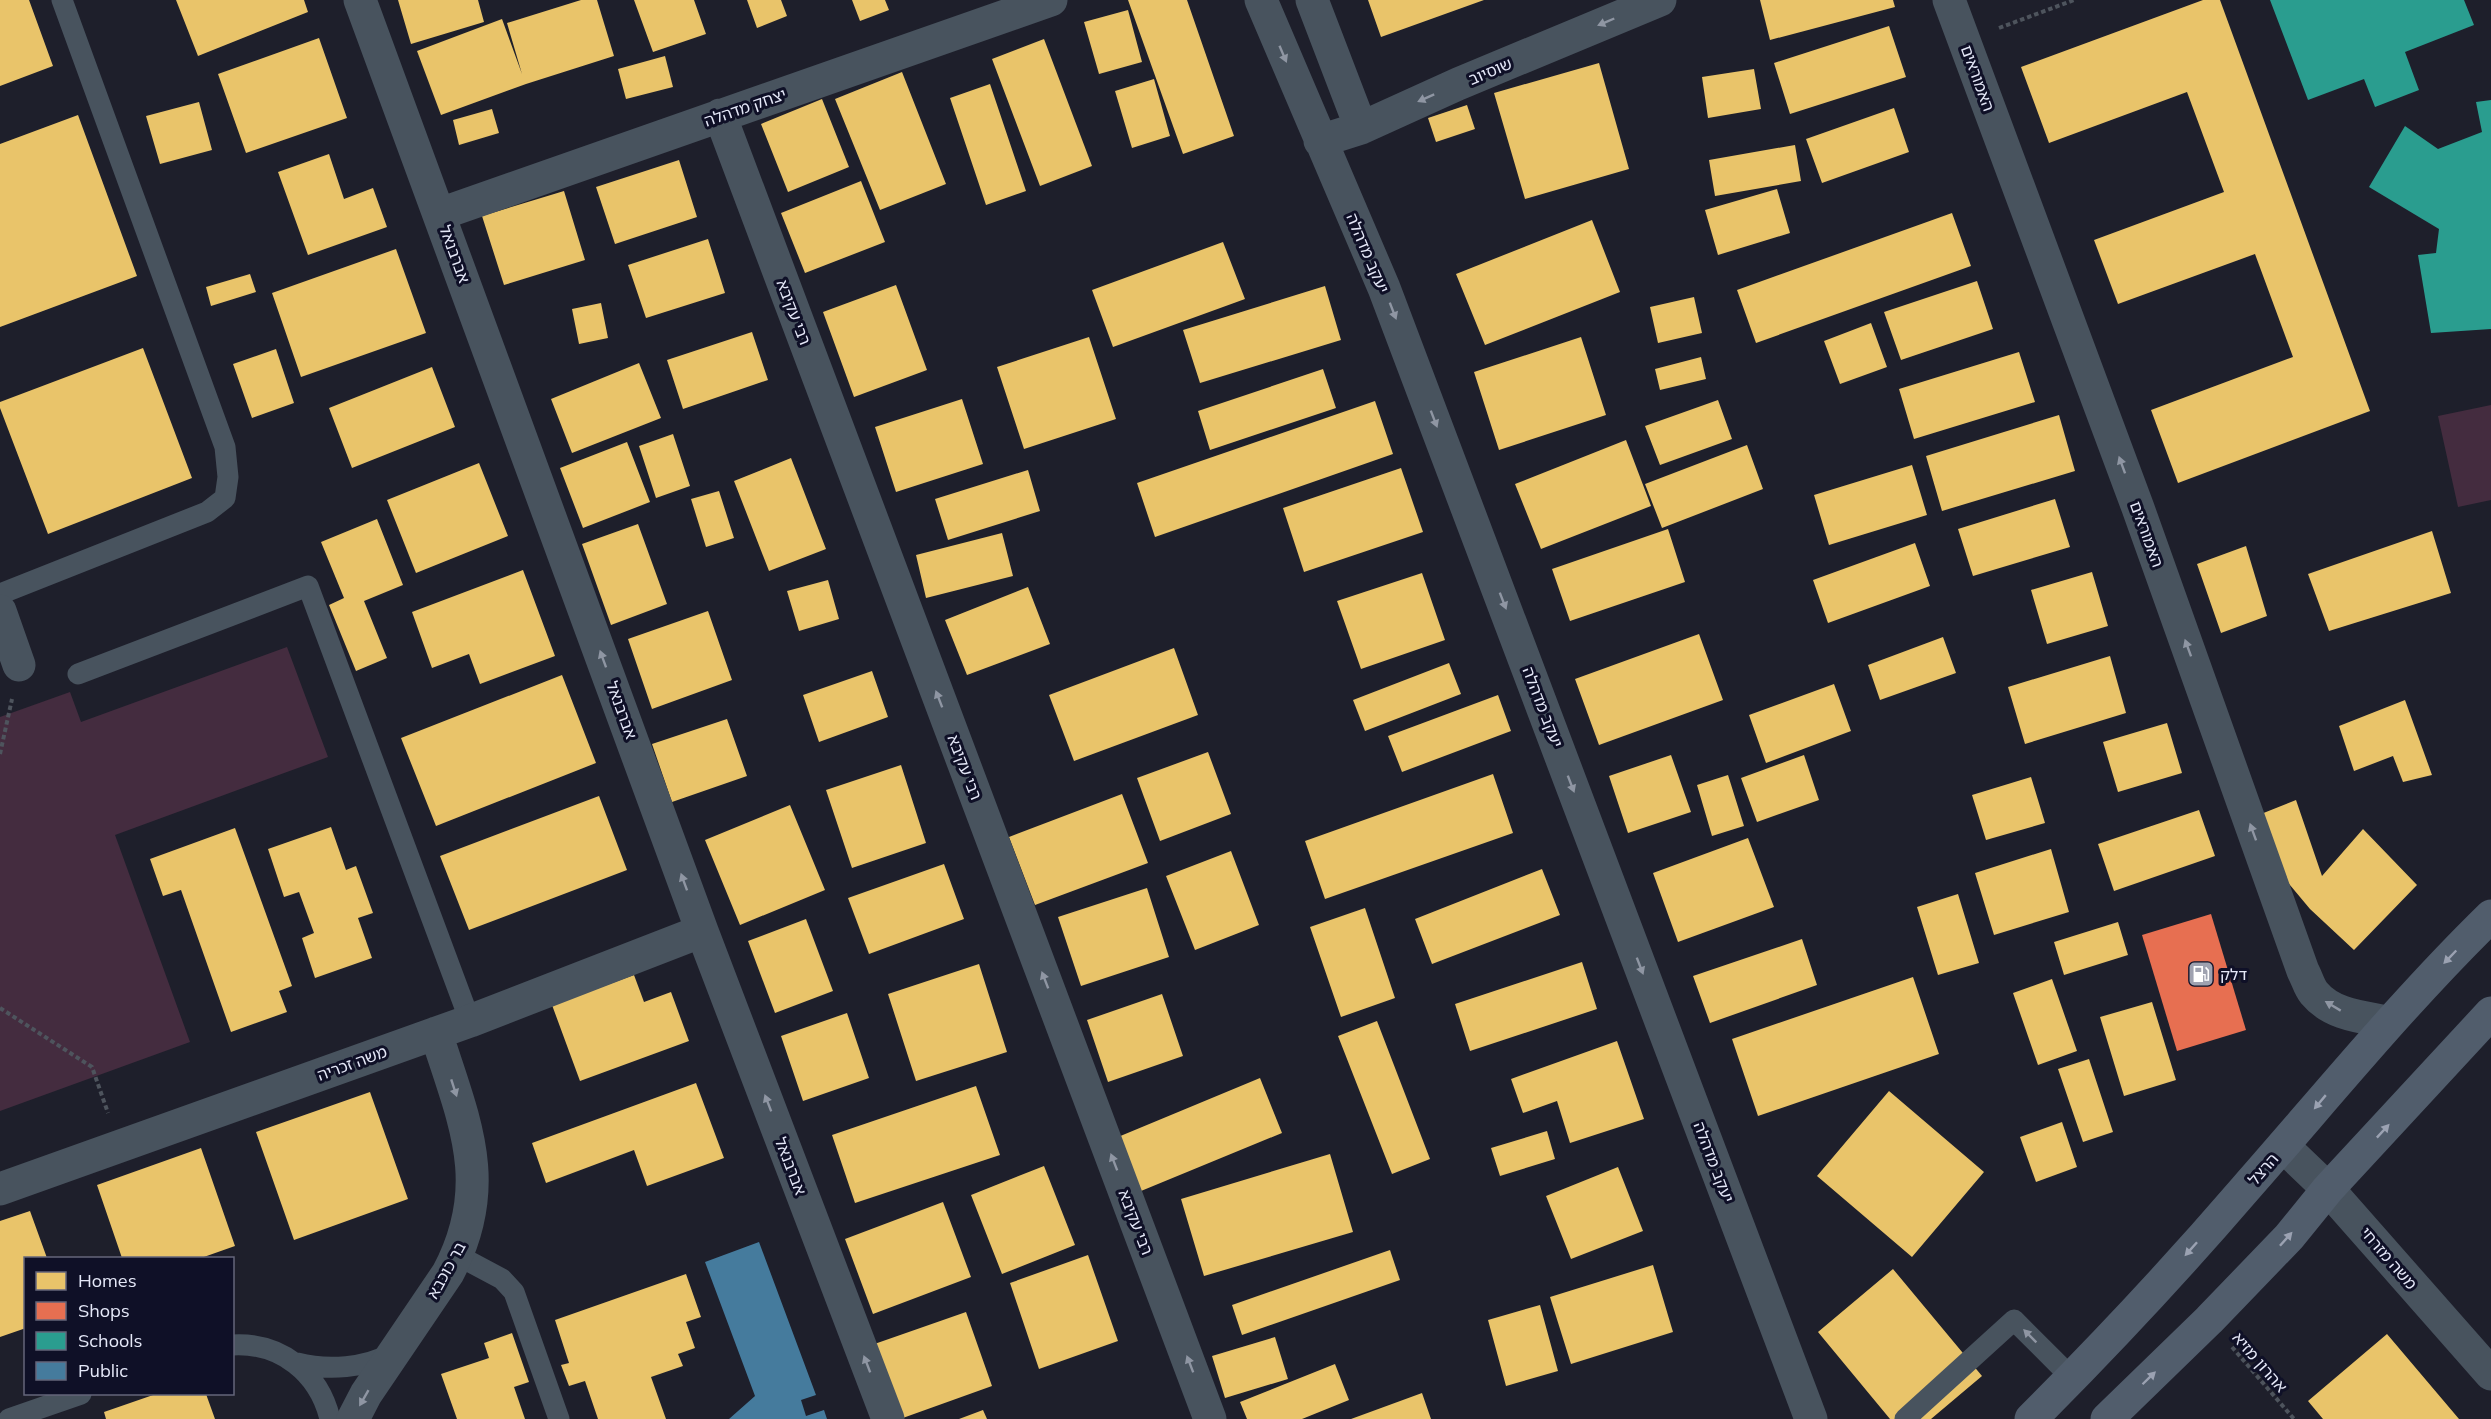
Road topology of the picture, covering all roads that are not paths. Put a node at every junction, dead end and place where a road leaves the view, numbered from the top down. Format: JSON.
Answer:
{"nodes":[{"id":1,"x":62,"y":0,"type":"edge"},
{"id":2,"x":360,"y":0,"type":"edge"},
{"id":3,"x":1051,"y":0,"type":"edge"},
{"id":4,"x":1260,"y":0,"type":"edge"},
{"id":5,"x":1312,"y":0,"type":"edge"},
{"id":6,"x":1660,"y":0,"type":"edge"},
{"id":7,"x":1949,"y":0,"type":"edge"},
{"id":8,"x":720,"y":116,"type":"junction"},
{"id":9,"x":1361,"y":128,"type":"junction"},
{"id":10,"x":1320,"y":141,"type":"junction"},
{"id":11,"x":440,"y":214,"type":"junction"},
{"id":12,"x":0,"y":594,"type":"edge"},
{"id":13,"x":0,"y":611,"type":"edge"},
{"id":14,"x":19,"y":665,"type":"road end"},
{"id":15,"x":78,"y":674,"type":"dead end"},
{"id":16,"x":2491,"y":916,"type":"edge"},
{"id":17,"x":702,"y":930,"type":"junction"},
{"id":18,"x":2491,"y":1013,"type":"edge"},
{"id":19,"x":470,"y":1021,"type":"junction"},
{"id":20,"x":2388,"y":1022,"type":"junction"},
{"id":21,"x":436,"y":1033,"type":"junction"},
{"id":22,"x":2283,"y":1146,"type":"junction"},
{"id":23,"x":0,"y":1189,"type":"edge"},
{"id":24,"x":2328,"y":1189,"type":"junction"},
{"id":25,"x":457,"y":1255,"type":"junction"},
{"id":26,"x":234,"y":1345,"type":"edge"},
{"id":27,"x":394,"y":1353,"type":"junction"},
{"id":28,"x":297,"y":1364,"type":"junction"},
{"id":29,"x":2491,"y":1374,"type":"edge"},
{"id":30,"x":2072,"y":1377,"type":"junction"},
{"id":31,"x":78,"y":1395,"type":"edge"},
{"id":32,"x":9,"y":1419,"type":"edge"},
{"id":33,"x":330,"y":1419,"type":"edge"},
{"id":34,"x":353,"y":1419,"type":"edge"},
{"id":35,"x":559,"y":1419,"type":"edge"},
{"id":36,"x":888,"y":1419,"type":"edge"},
{"id":37,"x":1210,"y":1419,"type":"edge"},
{"id":38,"x":1811,"y":1419,"type":"edge"},
{"id":39,"x":1905,"y":1419,"type":"edge"},
{"id":40,"x":2031,"y":1419,"type":"edge"},
{"id":41,"x":2108,"y":1419,"type":"edge"}],
"edges":[{"from":1,"to":12,"type":"lane"},
{"from":2,"to":11,"type":"street","name":"אברבנאל"},
{"from":3,"to":8,"type":"street","name":"יצחק מדהלה"},
{"from":4,"to":10,"type":"street","name":"יעקב מדהלה","one_way":true},
{"from":5,"to":9,"type":"street"},
{"from":6,"to":9,"type":"street","name":"שוסיוב","one_way":true},
{"from":20,"to":7,"type":"street","name":"האמוראים","one_way":true},
{"from":8,"to":11,"type":"street","name":"יצחק מדהלה"},
{"from":37,"to":8,"type":"street","name":"רבי עקיבא","one_way":true},
{"from":9,"to":10,"type":"street","name":"שוסיוב"},
{"from":10,"to":38,"type":"street","name":"יעקב מדהלה","one_way":true},
{"from":17,"to":11,"type":"street","name":"אברבנאל","one_way":true},
{"from":13,"to":14,"type":"street"},
{"from":15,"to":19,"type":"lane"},
{"from":16,"to":20,"type":"main road","name":"הרצל","one_way":true},
{"from":17,"to":19,"type":"street","name":"משה זכריה"},
{"from":36,"to":17,"type":"street","name":"אברבנאל","one_way":true},
{"from":24,"to":18,"type":"main road","one_way":true},
{"from":19,"to":21,"type":"street","name":"משה זכריה"},
{"from":20,"to":22,"type":"main road","name":"הרצל","one_way":true},
{"from":21,"to":23,"type":"street","name":"משה זכריה"},
{"from":21,"to":25,"type":"street","name":"בר כוכבא","one_way":true},
{"from":22,"to":24,"type":"street","name":"משה מזרחי"},
{"from":22,"to":30,"type":"main road","name":"הרצל","one_way":true},
{"from":24,"to":29,"type":"street","name":"משה מזרחי"},
{"from":41,"to":24,"type":"main road","one_way":true},
{"from":25,"to":27,"type":"street","name":"בר כוכבא"},
{"from":25,"to":35,"type":"lane"},
{"from":26,"to":28,"type":"lane"},
{"from":27,"to":28,"type":"lane"},
{"from":27,"to":34,"type":"street","name":"בר כוכבא","one_way":true},
{"from":28,"to":33,"type":"lane"},
{"from":30,"to":39,"type":"lane","one_way":true},
{"from":30,"to":40,"type":"main road","name":"הרצל"},
{"from":31,"to":32,"type":"lane"}]}
